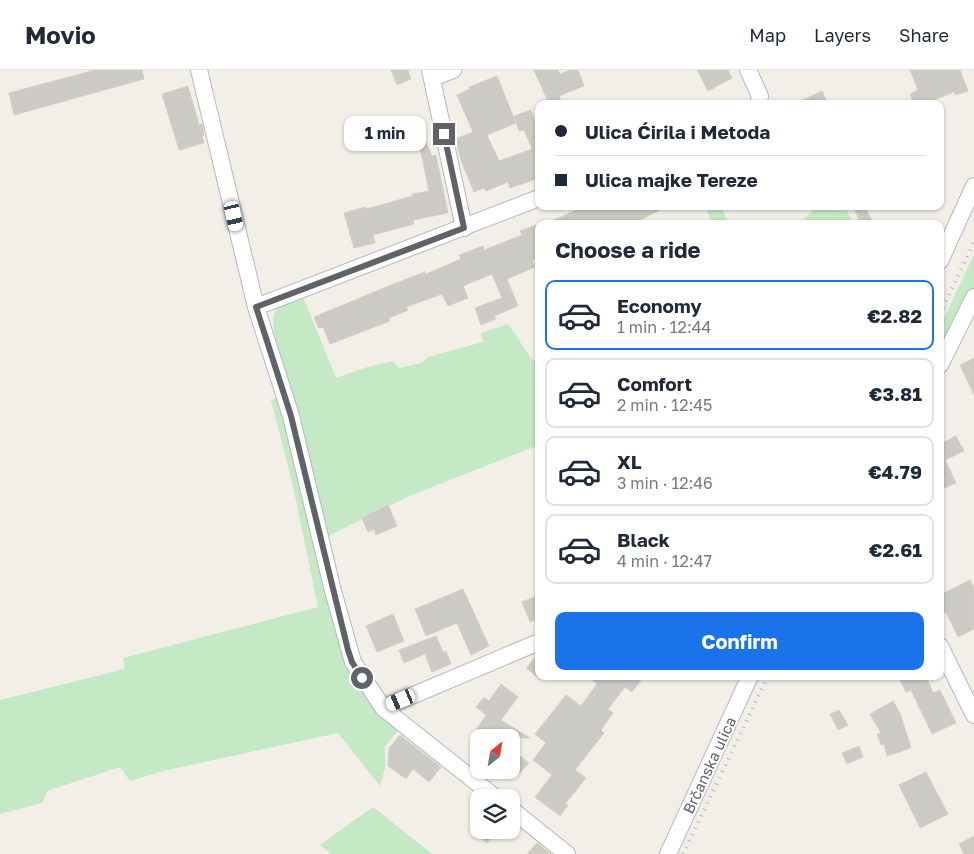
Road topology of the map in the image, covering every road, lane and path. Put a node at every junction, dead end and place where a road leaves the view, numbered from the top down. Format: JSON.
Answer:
{"nodes":[{"id":1,"x":199,"y":70,"type":"edge"},
{"id":2,"x":453,"y":70,"type":"edge"},
{"id":3,"x":748,"y":70,"type":"edge"},
{"id":4,"x":431,"y":74,"type":"edge"},
{"id":5,"x":759,"y":100,"type":"edge"},
{"id":6,"x":974,"y":186,"type":"edge"},
{"id":7,"x":535,"y":200,"type":"edge"},
{"id":8,"x":464,"y":228,"type":"junction"},
{"id":9,"x":944,"y":252,"type":"edge"},
{"id":10,"x":974,"y":297,"type":"edge"},
{"id":11,"x":256,"y":307,"type":"junction"},
{"id":12,"x":944,"y":357,"type":"edge"},
{"id":13,"x":535,"y":644,"type":"edge"},
{"id":14,"x":944,"y":654,"type":"edge"},
{"id":15,"x":748,"y":680,"type":"edge"},
{"id":16,"x":383,"y":708,"type":"junction"},
{"id":17,"x":974,"y":715,"type":"edge"},
{"id":18,"x":485,"y":789,"type":"edge"},
{"id":19,"x":520,"y":816,"type":"edge"},
{"id":20,"x":567,"y":854,"type":"edge"},
{"id":21,"x":668,"y":854,"type":"edge"}],
"edges":[{"from":1,"to":11,"type":"street"},
{"from":2,"to":4,"type":"street"},
{"from":3,"to":5,"type":"street"},
{"from":4,"to":8,"type":"street"},
{"from":6,"to":9,"type":"street"},
{"from":7,"to":8,"type":"street"},
{"from":8,"to":11,"type":"street"},
{"from":10,"to":12,"type":"street"},
{"from":11,"to":16,"type":"street"},
{"from":13,"to":16,"type":"street"},
{"from":14,"to":17,"type":"street"},
{"from":15,"to":21,"type":"street","name":"Brčanska ulica"},
{"from":16,"to":18,"type":"street"},
{"from":19,"to":20,"type":"street"}]}
